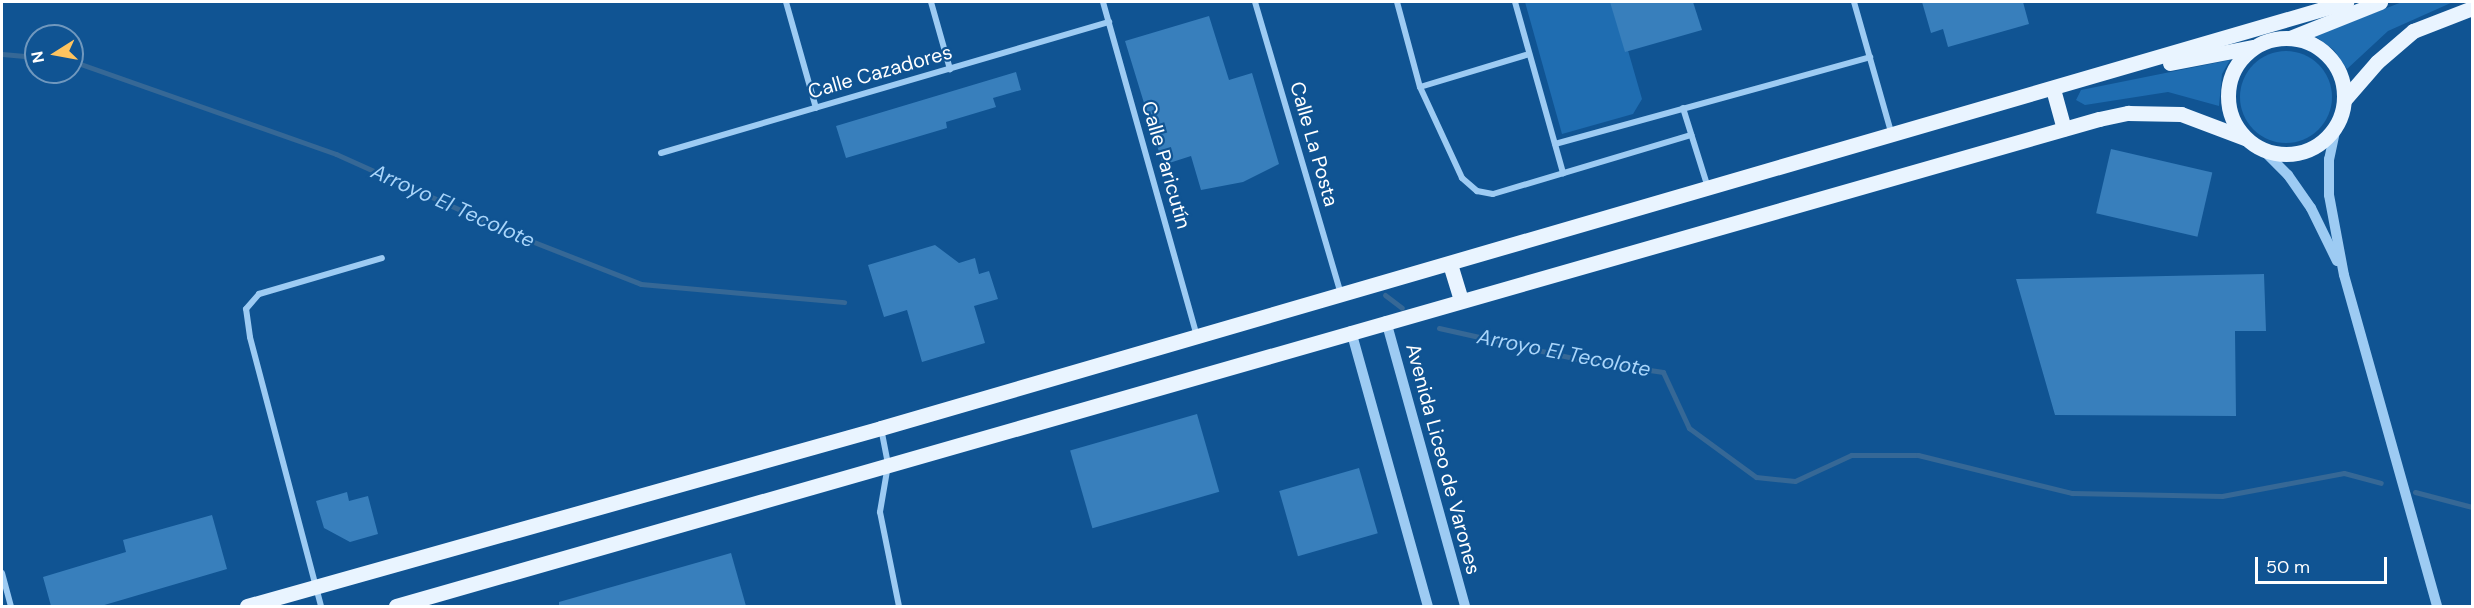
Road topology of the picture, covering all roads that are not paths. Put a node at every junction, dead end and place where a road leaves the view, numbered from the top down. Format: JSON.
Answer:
{"nodes":[{"id":1,"x":786,"y":2,"type":"edge"},
{"id":2,"x":931,"y":2,"type":"edge"},
{"id":3,"x":1103,"y":2,"type":"edge"},
{"id":4,"x":1255,"y":2,"type":"edge"},
{"id":5,"x":1396,"y":2,"type":"edge"},
{"id":6,"x":1515,"y":2,"type":"edge"},
{"id":7,"x":1854,"y":2,"type":"edge"},
{"id":8,"x":2346,"y":2,"type":"edge"},
{"id":9,"x":2380,"y":2,"type":"edge"},
{"id":10,"x":2472,"y":8,"type":"edge"},
{"id":11,"x":1108,"y":22,"type":"junction"},
{"id":12,"x":2289,"y":38,"type":"junction"},
{"id":13,"x":2256,"y":46,"type":"junction"},
{"id":14,"x":1529,"y":54,"type":"junction"},
{"id":15,"x":1870,"y":57,"type":"junction"},
{"id":16,"x":950,"y":69,"type":"junction"},
{"id":17,"x":2086,"y":79,"type":"junction"},
{"id":18,"x":1420,"y":87,"type":"junction"},
{"id":19,"x":2053,"y":88,"type":"junction"},
{"id":20,"x":2344,"y":100,"type":"junction"},
{"id":21,"x":816,"y":108,"type":"junction"},
{"id":22,"x":1683,"y":108,"type":"junction"},
{"id":23,"x":2336,"y":127,"type":"junction"},
{"id":24,"x":2064,"y":129,"type":"junction"},
{"id":25,"x":1691,"y":135,"type":"junction"},
{"id":26,"x":1893,"y":135,"type":"junction"},
{"id":27,"x":2246,"y":138,"type":"junction"},
{"id":28,"x":1555,"y":144,"type":"junction"},
{"id":29,"x":2262,"y":149,"type":"junction"},
{"id":30,"x":661,"y":153,"type":"dead end"},
{"id":31,"x":1563,"y":173,"type":"junction"},
{"id":32,"x":1708,"y":189,"type":"junction"},
{"id":33,"x":382,"y":258,"type":"dead end"},
{"id":34,"x":1450,"y":264,"type":"junction"},
{"id":35,"x":2344,"y":275,"type":"junction"},
{"id":36,"x":1341,"y":295,"type":"junction"},
{"id":37,"x":1461,"y":300,"type":"junction"},
{"id":38,"x":1386,"y":321,"type":"junction"},
{"id":39,"x":1351,"y":331,"type":"junction"},
{"id":40,"x":1197,"y":337,"type":"junction"},
{"id":41,"x":881,"y":428,"type":"junction"},
{"id":42,"x":888,"y":465,"type":"junction"},
{"id":43,"x":2,"y":573,"type":"edge"},
{"id":44,"x":315,"y":587,"type":"junction"},
{"id":45,"x":11,"y":606,"type":"edge"},
{"id":46,"x":246,"y":606,"type":"edge"},
{"id":47,"x":321,"y":606,"type":"edge"},
{"id":48,"x":396,"y":606,"type":"edge"},
{"id":49,"x":899,"y":606,"type":"edge"},
{"id":50,"x":1428,"y":606,"type":"edge"},
{"id":51,"x":1465,"y":606,"type":"edge"},
{"id":52,"x":2437,"y":606,"type":"edge"}],
"edges":[{"from":1,"to":21,"type":"street"},
{"from":2,"to":16,"type":"street"},
{"from":3,"to":11,"type":"street","name":"Calle Paricutín"},
{"from":4,"to":36,"type":"street","name":"Calle La Posta"},
{"from":5,"to":18,"type":"street"},
{"from":6,"to":14,"type":"street"},
{"from":7,"to":15,"type":"street"},
{"from":8,"to":17,"type":"main road"},
{"from":9,"to":12,"type":"main road"},
{"from":10,"to":20,"type":"main road"},
{"from":11,"to":16,"type":"street","name":"Calle Cazadores"},
{"from":11,"to":40,"type":"street","name":"Calle Paricutín"},
{"from":12,"to":13,"type":"main road"},
{"from":12,"to":20,"type":"main road"},
{"from":13,"to":17,"type":"main road"},
{"from":13,"to":27,"type":"main road"},
{"from":14,"to":18,"type":"street"},
{"from":14,"to":28,"type":"street"},
{"from":15,"to":22,"type":"street"},
{"from":15,"to":26,"type":"street"},
{"from":16,"to":21,"type":"street","name":"Calle Cazadores"},
{"from":17,"to":19,"type":"main road"},
{"from":18,"to":31,"type":"street"},
{"from":19,"to":24,"type":"main road"},
{"from":19,"to":26,"type":"main road"},
{"from":20,"to":23,"type":"main road"},
{"from":21,"to":30,"type":"street","name":"Calle Cazadores"},
{"from":22,"to":25,"type":"street"},
{"from":22,"to":28,"type":"street"},
{"from":23,"to":29,"type":"main road"},
{"from":23,"to":35,"type":"street"},
{"from":24,"to":27,"type":"main road"},
{"from":24,"to":37,"type":"main road"},
{"from":25,"to":31,"type":"street"},
{"from":25,"to":32,"type":"street"},
{"from":26,"to":32,"type":"main road"},
{"from":27,"to":29,"type":"main road"},
{"from":28,"to":31,"type":"street"},
{"from":29,"to":35,"type":"street"},
{"from":32,"to":34,"type":"main road"},
{"from":33,"to":44,"type":"street"},
{"from":34,"to":36,"type":"main road"},
{"from":34,"to":37,"type":"main road"},
{"from":35,"to":52,"type":"street"},
{"from":36,"to":40,"type":"main road"},
{"from":37,"to":38,"type":"main road"},
{"from":38,"to":39,"type":"main road"},
{"from":38,"to":51,"type":"street","name":"Avenida Liceo de Varones"},
{"from":39,"to":42,"type":"main road"},
{"from":39,"to":50,"type":"street"},
{"from":40,"to":41,"type":"main road"},
{"from":41,"to":42,"type":"street"},
{"from":41,"to":44,"type":"main road"},
{"from":42,"to":48,"type":"main road"},
{"from":42,"to":49,"type":"street"},
{"from":43,"to":45,"type":"street"},
{"from":44,"to":46,"type":"main road"},
{"from":44,"to":47,"type":"street"}]}
